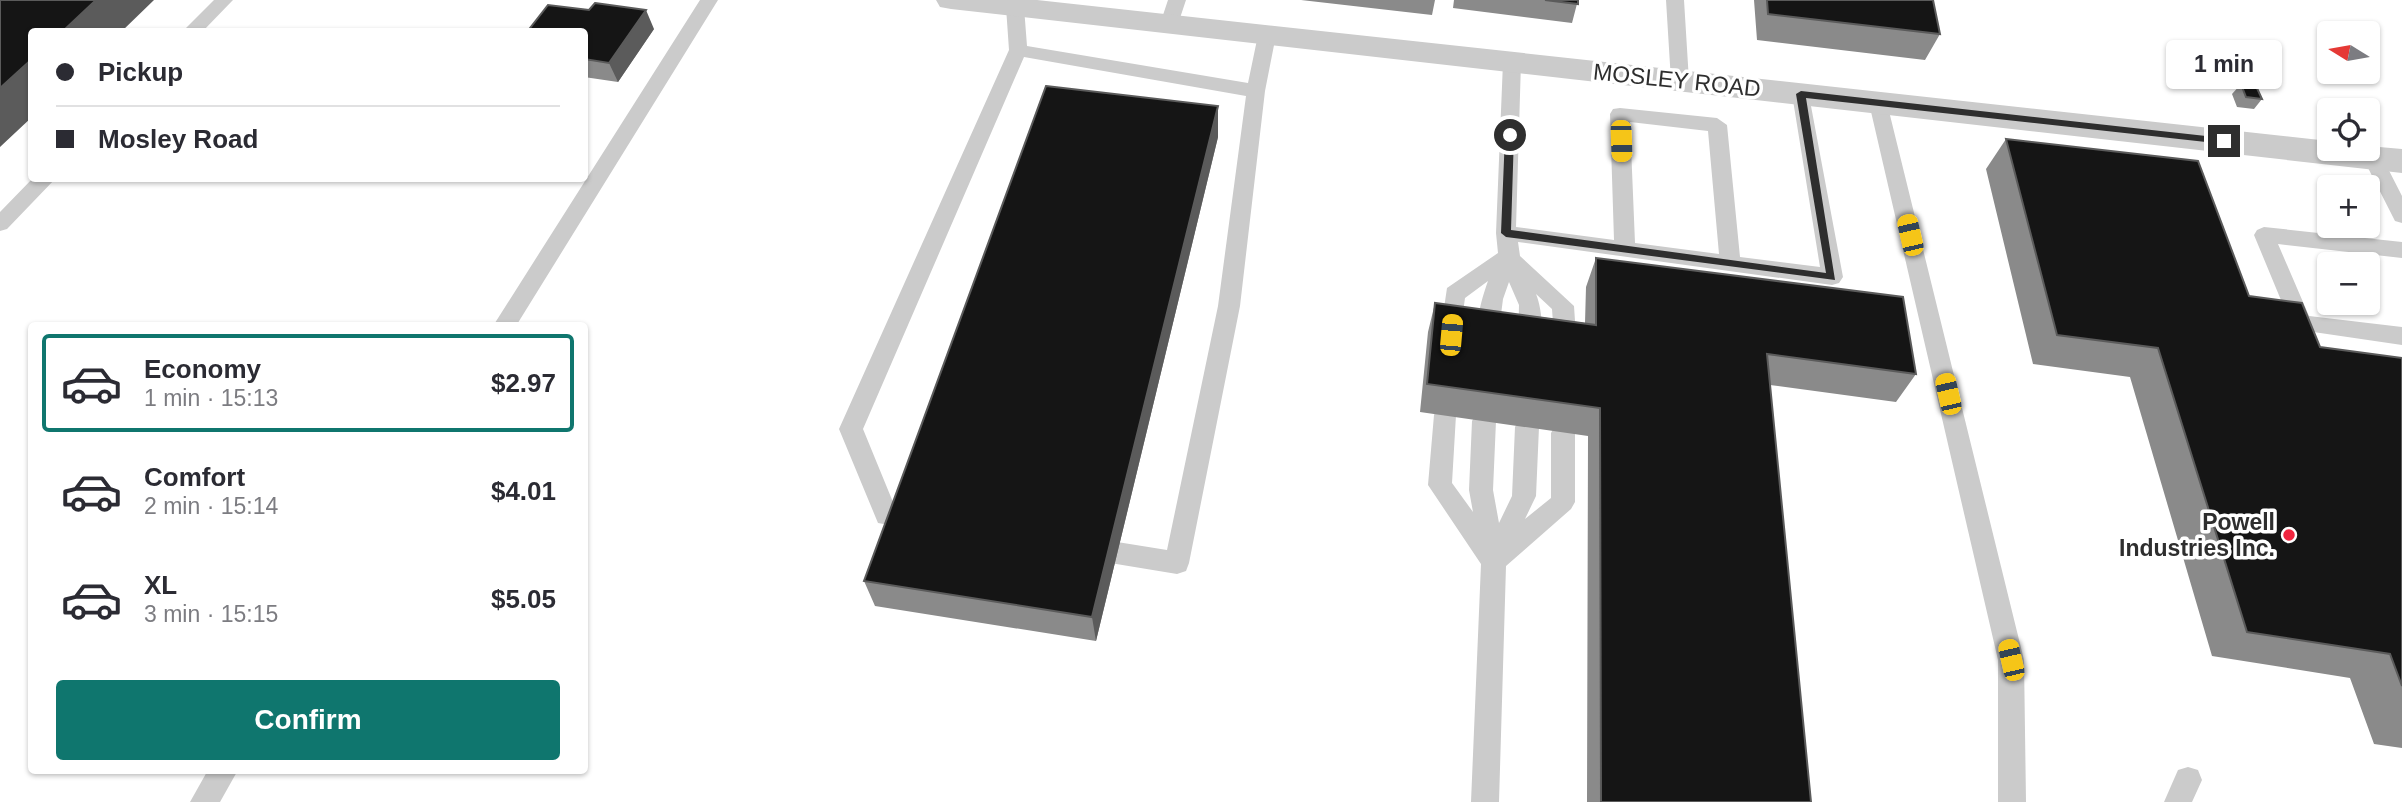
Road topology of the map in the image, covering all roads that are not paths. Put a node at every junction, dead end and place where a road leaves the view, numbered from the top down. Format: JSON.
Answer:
{"nodes":[{"id":1,"x":224,"y":0,"type":"edge"},
{"id":2,"x":709,"y":0,"type":"edge"},
{"id":3,"x":951,"y":0,"type":"edge"},
{"id":4,"x":1675,"y":0,"type":"edge"},
{"id":5,"x":1015,"y":7,"type":"junction"},
{"id":6,"x":1173,"y":12,"type":"edge"},
{"id":7,"x":195,"y":28,"type":"edge"},
{"id":8,"x":1267,"y":35,"type":"junction"},
{"id":9,"x":1018,"y":50,"type":"junction"},
{"id":10,"x":1513,"y":62,"type":"junction"},
{"id":11,"x":1680,"y":81,"type":"junction"},
{"id":12,"x":1255,"y":91,"type":"junction"},
{"id":13,"x":1801,"y":94,"type":"junction"},
{"id":14,"x":1878,"y":103,"type":"junction"},
{"id":15,"x":2388,"y":160,"type":"edge"},
{"id":16,"x":42,"y":182,"type":"edge"},
{"id":17,"x":2402,"y":216,"type":"edge"},
{"id":18,"x":0,"y":224,"type":"edge"},
{"id":19,"x":1506,"y":233,"type":"junction"},
{"id":20,"x":1625,"y":250,"type":"junction"},
{"id":21,"x":2402,"y":250,"type":"edge"},
{"id":22,"x":1509,"y":256,"type":"junction"},
{"id":23,"x":1730,"y":264,"type":"junction"},
{"id":24,"x":507,"y":322,"type":"edge"},
{"id":25,"x":1451,"y":335,"type":"edge"},
{"id":26,"x":2402,"y":335,"type":"edge"},
{"id":27,"x":1489,"y":340,"type":"edge"},
{"id":28,"x":1529,"y":346,"type":"edge"},
{"id":29,"x":1566,"y":351,"type":"edge"},
{"id":30,"x":1445,"y":415,"type":"edge"},
{"id":31,"x":1484,"y":421,"type":"edge"},
{"id":32,"x":1527,"y":428,"type":"edge"},
{"id":33,"x":1563,"y":433,"type":"edge"},
{"id":34,"x":941,"y":524,"type":"edge"},
{"id":35,"x":1060,"y":543,"type":"edge"},
{"id":36,"x":1494,"y":561,"type":"junction"},
{"id":37,"x":222,"y":774,"type":"edge"},
{"id":38,"x":204,"y":802,"type":"edge"},
{"id":39,"x":1485,"y":802,"type":"edge"},
{"id":40,"x":2012,"y":802,"type":"edge"}],
"edges":[{"from":1,"to":7,"type":"lane"},
{"from":2,"to":24,"type":"lane"},
{"from":3,"to":5,"type":"street","name":"MOSLEY ROAD"},
{"from":4,"to":11,"type":"lane"},
{"from":5,"to":6,"type":"street","name":"MOSLEY ROAD"},
{"from":5,"to":9,"type":"lane"},
{"from":6,"to":8,"type":"street","name":"MOSLEY ROAD"},
{"from":8,"to":10,"type":"street","name":"MOSLEY ROAD"},
{"from":8,"to":12,"type":"lane"},
{"from":9,"to":12,"type":"lane"},
{"from":9,"to":34,"type":"lane"},
{"from":10,"to":11,"type":"street","name":"MOSLEY ROAD"},
{"from":10,"to":19,"type":"lane"},
{"from":11,"to":13,"type":"street","name":"MOSLEY ROAD"},
{"from":12,"to":35,"type":"lane"},
{"from":13,"to":14,"type":"street","name":"MOSLEY ROAD"},
{"from":13,"to":23,"type":"lane"},
{"from":14,"to":15,"type":"street","name":"MOSLEY ROAD"},
{"from":14,"to":40,"type":"lane"},
{"from":15,"to":17,"type":"lane"},
{"from":16,"to":18,"type":"lane"},
{"from":19,"to":20,"type":"lane"},
{"from":19,"to":22,"type":"lane"},
{"from":20,"to":23,"type":"lane"},
{"from":20,"to":23,"type":"lane"},
{"from":21,"to":26,"type":"lane"},
{"from":22,"to":25,"type":"lane"},
{"from":22,"to":27,"type":"lane"},
{"from":22,"to":28,"type":"lane"},
{"from":22,"to":29,"type":"lane"},
{"from":30,"to":36,"type":"lane"},
{"from":31,"to":36,"type":"lane"},
{"from":32,"to":36,"type":"lane"},
{"from":33,"to":36,"type":"lane"},
{"from":36,"to":39,"type":"lane"},
{"from":37,"to":38,"type":"lane"}]}
